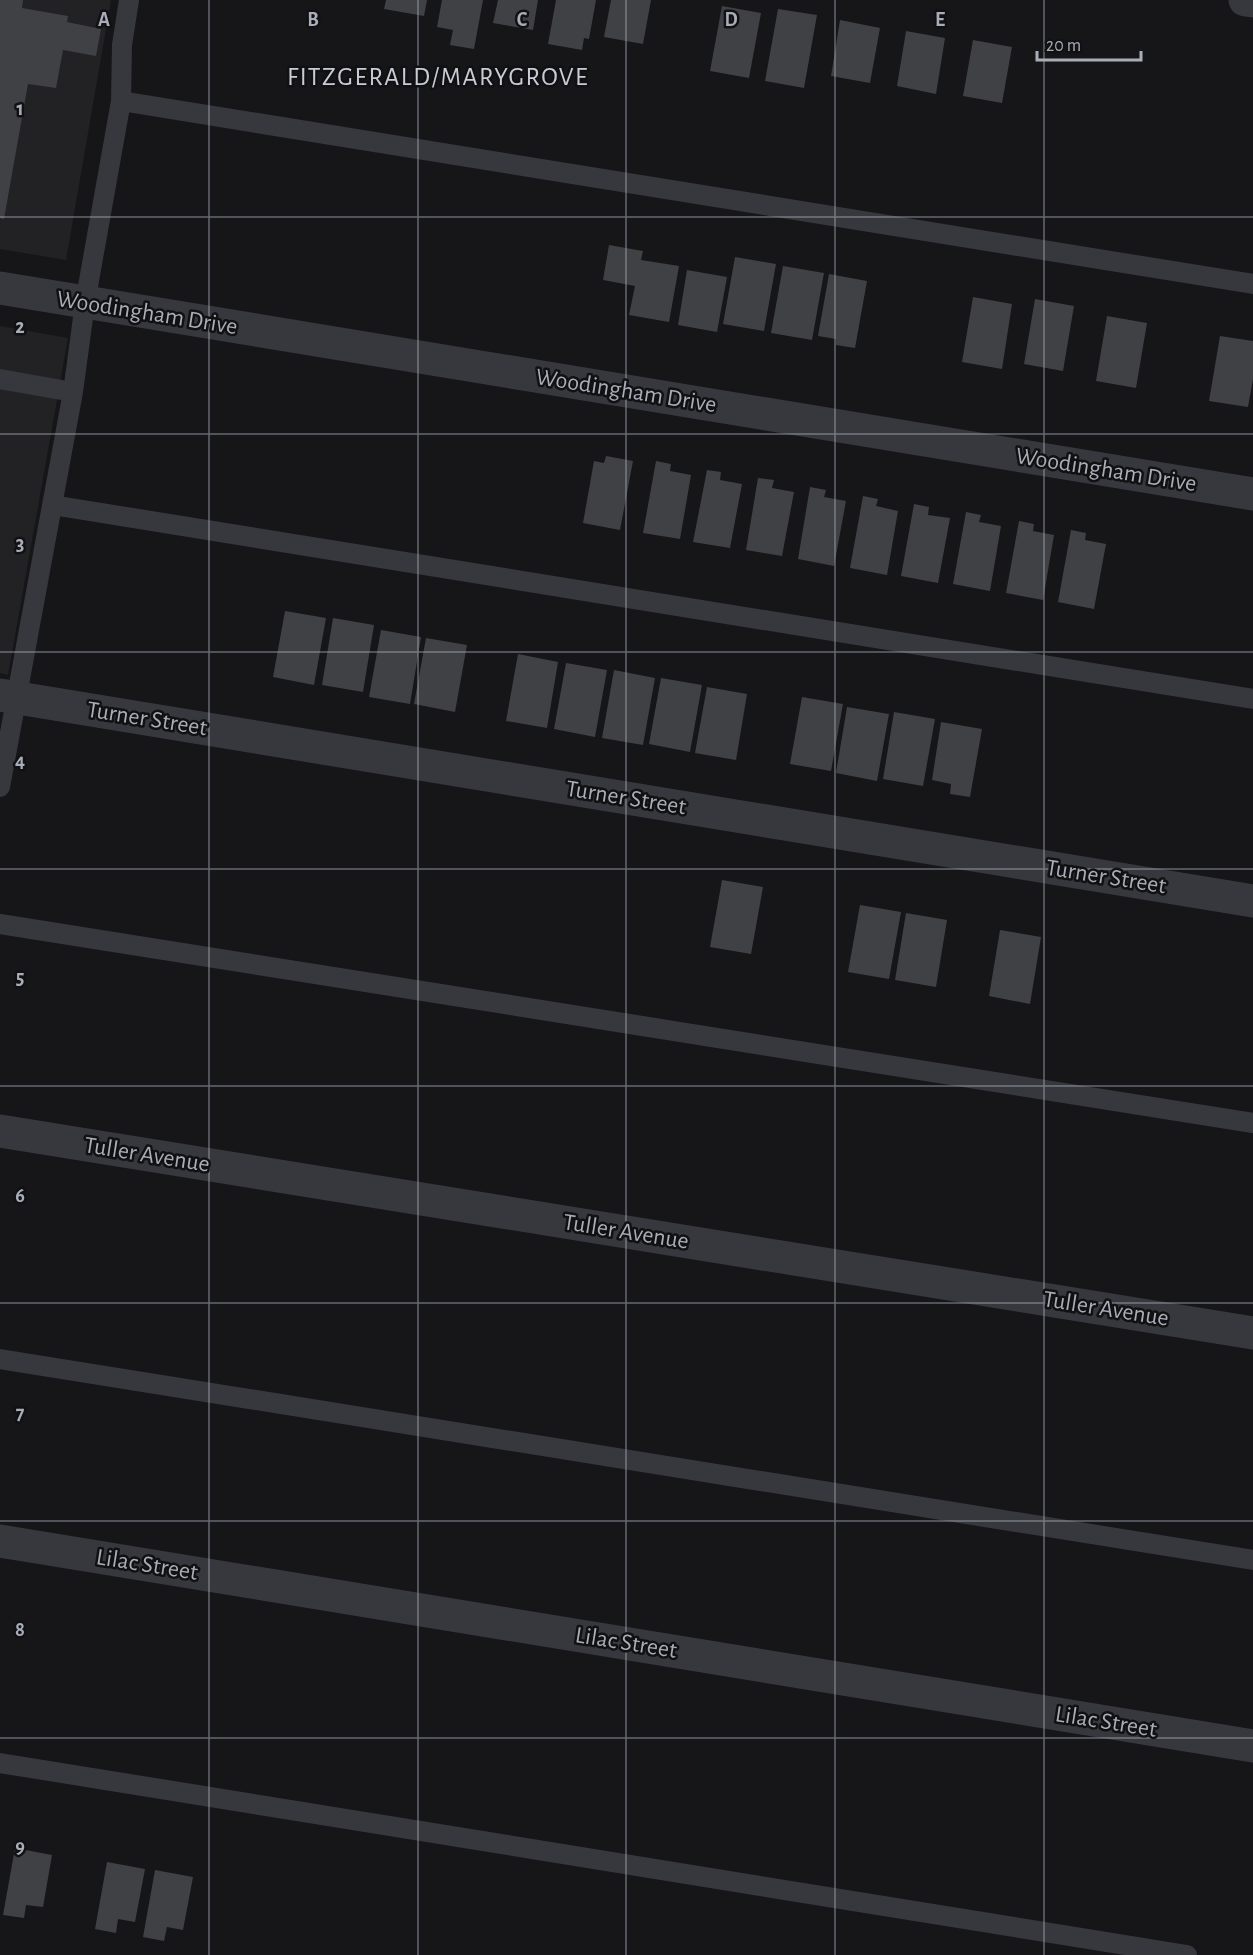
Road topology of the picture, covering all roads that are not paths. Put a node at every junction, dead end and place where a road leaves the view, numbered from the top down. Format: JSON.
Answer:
{"nodes":[{"id":1,"x":129,"y":0,"type":"edge"},
{"id":2,"x":1245,"y":0,"type":"edge"},
{"id":3,"x":1253,"y":1,"type":"edge"},
{"id":4,"x":121,"y":101,"type":"junction"},
{"id":5,"x":1253,"y":284,"type":"edge"},
{"id":6,"x":0,"y":288,"type":"edge"},
{"id":7,"x":85,"y":303,"type":"junction"},
{"id":8,"x":0,"y":379,"type":"edge"},
{"id":9,"x":73,"y":392,"type":"junction"},
{"id":10,"x":1253,"y":494,"type":"edge"},
{"id":11,"x":52,"y":505,"type":"junction"},
{"id":12,"x":8,"y":697,"type":"edge"},
{"id":13,"x":1253,"y":699,"type":"edge"},
{"id":14,"x":0,"y":788,"type":"edge"},
{"id":15,"x":1253,"y":901,"type":"edge"},
{"id":16,"x":0,"y":924,"type":"edge"},
{"id":17,"x":1253,"y":1123,"type":"edge"},
{"id":18,"x":0,"y":1131,"type":"edge"},
{"id":19,"x":1253,"y":1333,"type":"edge"},
{"id":20,"x":0,"y":1359,"type":"edge"},
{"id":21,"x":0,"y":1541,"type":"edge"},
{"id":22,"x":1253,"y":1560,"type":"edge"},
{"id":23,"x":1253,"y":1746,"type":"edge"},
{"id":24,"x":0,"y":1763,"type":"edge"},
{"id":25,"x":1187,"y":1955,"type":"edge"}],
"edges":[{"from":1,"to":4,"type":"lane"},
{"from":2,"to":3,"type":"street"},
{"from":4,"to":5,"type":"lane"},
{"from":4,"to":7,"type":"lane"},
{"from":6,"to":7,"type":"street","name":"Woodingham Drive"},
{"from":7,"to":9,"type":"lane"},
{"from":7,"to":10,"type":"street","name":"Woodingham Drive"},
{"from":8,"to":9,"type":"lane"},
{"from":9,"to":11,"type":"lane"},
{"from":11,"to":12,"type":"lane"},
{"from":11,"to":13,"type":"lane"},
{"from":12,"to":14,"type":"lane"},
{"from":12,"to":15,"type":"street","name":"Turner Street"},
{"from":16,"to":17,"type":"lane"},
{"from":18,"to":19,"type":"street","name":"Tuller Avenue"},
{"from":20,"to":22,"type":"lane"},
{"from":21,"to":23,"type":"street","name":"Lilac Street"},
{"from":24,"to":25,"type":"lane"}]}
